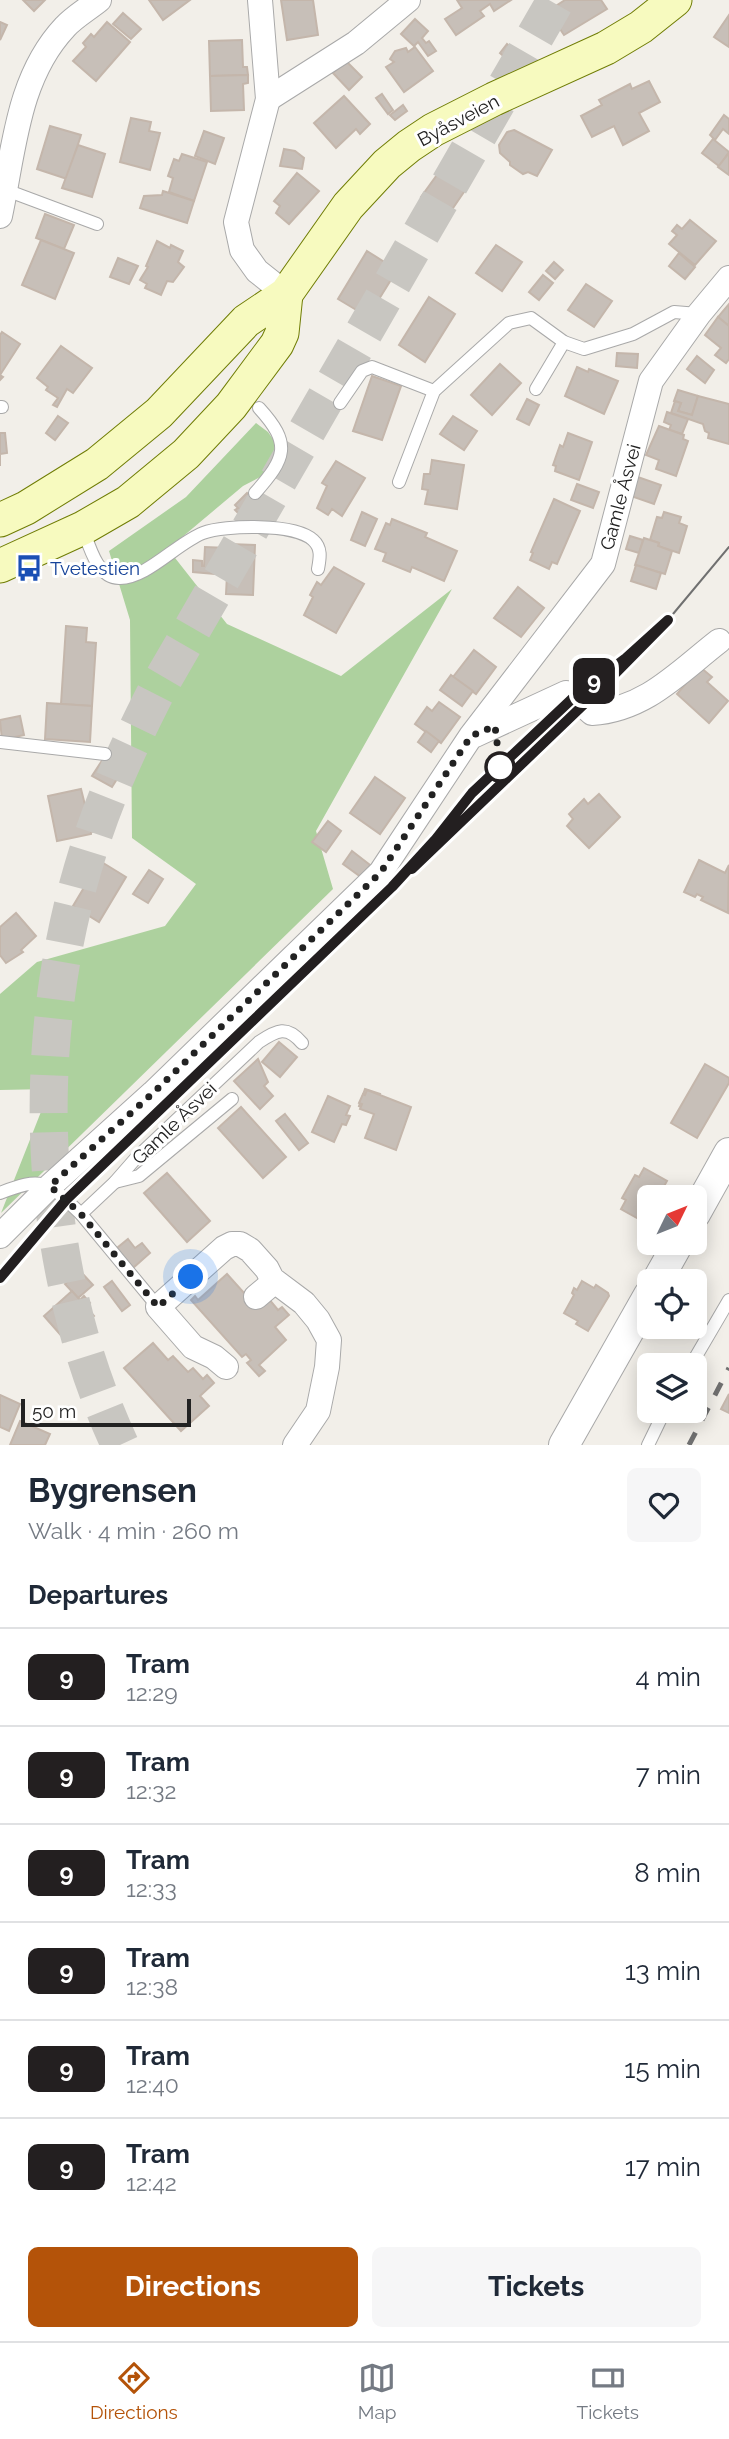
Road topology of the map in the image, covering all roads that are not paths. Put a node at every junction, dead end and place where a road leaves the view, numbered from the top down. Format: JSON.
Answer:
{"nodes":[{"id":1,"x":99,"y":0,"type":"edge"},
{"id":2,"x":260,"y":0,"type":"edge"},
{"id":3,"x":408,"y":0,"type":"edge"},
{"id":4,"x":675,"y":0,"type":"edge"},
{"id":5,"x":268,"y":99,"type":"junction"},
{"id":6,"x":6,"y":190,"type":"junction"},
{"id":7,"x":0,"y":216,"type":"edge"},
{"id":8,"x":97,"y":224,"type":"dead end"},
{"id":9,"x":729,"y":278,"type":"edge"},
{"id":10,"x":286,"y":294,"type":"junction"},
{"id":11,"x":699,"y":314,"type":"junction"},
{"id":12,"x":564,"y":342,"type":"junction"},
{"id":13,"x":536,"y":389,"type":"dead end"},
{"id":14,"x":434,"y":391,"type":"junction"},
{"id":15,"x":340,"y":403,"type":"dead end"},
{"id":16,"x":259,"y":408,"type":"dead end"},
{"id":17,"x":399,"y":482,"type":"dead end"},
{"id":18,"x":255,"y":493,"type":"dead end"},
{"id":19,"x":0,"y":520,"type":"edge"},
{"id":20,"x":83,"y":528,"type":"junction"},
{"id":21,"x":0,"y":566,"type":"edge"},
{"id":22,"x":318,"y":569,"type":"dead end"},
{"id":23,"x":724,"y":640,"type":"edge"},
{"id":24,"x":471,"y":736,"type":"junction"},
{"id":25,"x":0,"y":742,"type":"edge"},
{"id":26,"x":105,"y":754,"type":"dead end"},
{"id":27,"x":302,"y":1044,"type":"dead end"},
{"id":28,"x":232,"y":1099,"type":"dead end"},
{"id":29,"x":729,"y":1153,"type":"edge"},
{"id":30,"x":116,"y":1182,"type":"junction"},
{"id":31,"x":50,"y":1186,"type":"junction"},
{"id":32,"x":707,"y":1192,"type":"edge"},
{"id":33,"x":0,"y":1193,"type":"edge"},
{"id":34,"x":81,"y":1214,"type":"junction"},
{"id":35,"x":0,"y":1236,"type":"edge"},
{"id":36,"x":729,"y":1300,"type":"edge"},
{"id":37,"x":158,"y":1307,"type":"junction"},
{"id":38,"x":637,"y":1316,"type":"edge"},
{"id":39,"x":698,"y":1353,"type":"edge"},
{"id":40,"x":226,"y":1367,"type":"dead end"},
{"id":41,"x":659,"y":1423,"type":"edge"},
{"id":42,"x":295,"y":1445,"type":"edge"},
{"id":43,"x":564,"y":1445,"type":"edge"},
{"id":44,"x":648,"y":1445,"type":"edge"}],
"edges":[{"from":1,"to":6,"type":"street"},
{"from":2,"to":5,"type":"street"},
{"from":3,"to":5,"type":"street"},
{"from":4,"to":10,"type":"main road","name":"Byåsveien"},
{"from":5,"to":10,"type":"street"},
{"from":6,"to":7,"type":"street"},
{"from":6,"to":8,"type":"lane"},
{"from":9,"to":11,"type":"street","name":"Gamle Åsvei"},
{"from":10,"to":19,"type":"main road","name":"Byåsveien"},
{"from":10,"to":20,"type":"main road","name":"Byåsveien"},
{"from":11,"to":12,"type":"lane"},
{"from":11,"to":24,"type":"street","name":"Gamle Åsvei"},
{"from":12,"to":13,"type":"lane"},
{"from":12,"to":14,"type":"lane"},
{"from":14,"to":15,"type":"lane"},
{"from":14,"to":17,"type":"lane"},
{"from":16,"to":18,"type":"lane"},
{"from":20,"to":21,"type":"main road","name":"Byåsveien"},
{"from":20,"to":22,"type":"lane"},
{"from":23,"to":24,"type":"street"},
{"from":24,"to":31,"type":"street","name":"Gamle Åsvei"},
{"from":25,"to":26,"type":"lane"},
{"from":27,"to":30,"type":"lane","name":"Gamle Åsvei"},
{"from":28,"to":30,"type":"lane","name":"Gamle Åsvei"},
{"from":29,"to":32,"type":"street"},
{"from":30,"to":34,"type":"lane","name":"Gamle Åsvei"},
{"from":31,"to":33,"type":"lane"},
{"from":31,"to":34,"type":"lane"},
{"from":31,"to":35,"type":"street","name":"Gamle Åsvei"},
{"from":34,"to":37,"type":"lane"},
{"from":36,"to":39,"type":"lane"},
{"from":37,"to":40,"type":"street"},
{"from":37,"to":42,"type":"street"},
{"from":38,"to":43,"type":"street"},
{"from":41,"to":44,"type":"lane"}]}
